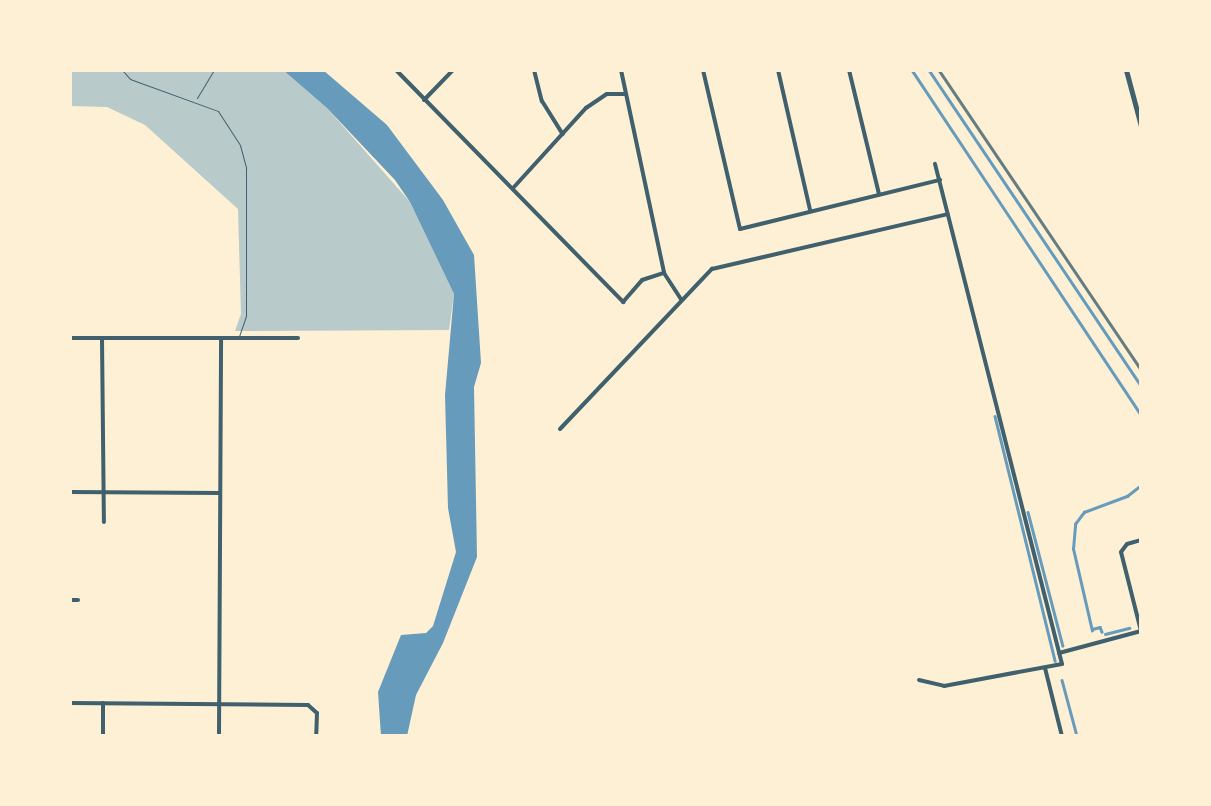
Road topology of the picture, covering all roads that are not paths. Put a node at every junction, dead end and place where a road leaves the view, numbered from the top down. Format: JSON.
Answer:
{"nodes":[{"id":1,"x":122,"y":70,"type":"edge"},
{"id":2,"x":214,"y":70,"type":"edge"},
{"id":3,"x":396,"y":70,"type":"edge"},
{"id":4,"x":453,"y":70,"type":"edge"},
{"id":5,"x":534,"y":70,"type":"edge"},
{"id":6,"x":620,"y":70,"type":"edge"},
{"id":7,"x":704,"y":70,"type":"edge"},
{"id":8,"x":778,"y":70,"type":"edge"},
{"id":9,"x":849,"y":70,"type":"edge"},
{"id":10,"x":1126,"y":70,"type":"edge"},
{"id":11,"x":626,"y":94,"type":"junction"},
{"id":12,"x":424,"y":100,"type":"junction"},
{"id":13,"x":197,"y":101,"type":"junction"},
{"id":14,"x":1141,"y":126,"type":"edge"},
{"id":15,"x":563,"y":134,"type":"junction"},
{"id":16,"x":936,"y":164,"type":"dead end"},
{"id":17,"x":940,"y":180,"type":"junction"},
{"id":18,"x":514,"y":187,"type":"junction"},
{"id":19,"x":879,"y":194,"type":"junction"},
{"id":20,"x":810,"y":210,"type":"junction"},
{"id":21,"x":948,"y":214,"type":"junction"},
{"id":22,"x":664,"y":273,"type":"junction"},
{"id":23,"x":681,"y":299,"type":"junction"},
{"id":24,"x":70,"y":338,"type":"edge"},
{"id":25,"x":298,"y":338,"type":"dead end"},
{"id":26,"x":102,"y":339,"type":"junction"},
{"id":27,"x":221,"y":339,"type":"junction"},
{"id":28,"x":238,"y":339,"type":"junction"},
{"id":29,"x":560,"y":429,"type":"dead end"},
{"id":30,"x":70,"y":492,"type":"edge"},
{"id":31,"x":102,"y":492,"type":"junction"},
{"id":32,"x":220,"y":494,"type":"junction"},
{"id":33,"x":104,"y":522,"type":"dead end"},
{"id":34,"x":1141,"y":540,"type":"edge"},
{"id":35,"x":70,"y":600,"type":"edge"},
{"id":36,"x":78,"y":600,"type":"dead end"},
{"id":37,"x":1141,"y":631,"type":"edge"},
{"id":38,"x":1059,"y":653,"type":"junction"},
{"id":39,"x":1045,"y":668,"type":"junction"},
{"id":40,"x":919,"y":680,"type":"dead end"},
{"id":41,"x":103,"y":703,"type":"junction"},
{"id":42,"x":70,"y":704,"type":"edge"},
{"id":43,"x":220,"y":704,"type":"junction"},
{"id":44,"x":103,"y":736,"type":"edge"},
{"id":45,"x":219,"y":736,"type":"edge"},
{"id":46,"x":316,"y":736,"type":"edge"},
{"id":47,"x":1062,"y":736,"type":"edge"}],
"edges":[{"from":1,"to":13,"type":"lane"},
{"from":2,"to":13,"type":"lane"},
{"from":3,"to":12,"type":"street"},
{"from":4,"to":12,"type":"street"},
{"from":5,"to":15,"type":"street"},
{"from":6,"to":11,"type":"street"},
{"from":7,"to":20,"type":"street"},
{"from":8,"to":20,"type":"street"},
{"from":9,"to":19,"type":"street"},
{"from":10,"to":14,"type":"street"},
{"from":11,"to":15,"type":"street"},
{"from":11,"to":22,"type":"street"},
{"from":12,"to":18,"type":"street"},
{"from":13,"to":28,"type":"lane"},
{"from":15,"to":18,"type":"street"},
{"from":16,"to":17,"type":"street"},
{"from":17,"to":19,"type":"street"},
{"from":17,"to":21,"type":"street"},
{"from":18,"to":22,"type":"street"},
{"from":19,"to":20,"type":"street"},
{"from":21,"to":23,"type":"street"},
{"from":21,"to":38,"type":"street"},
{"from":22,"to":23,"type":"street"},
{"from":23,"to":29,"type":"street"},
{"from":24,"to":26,"type":"street"},
{"from":25,"to":28,"type":"street"},
{"from":26,"to":27,"type":"street"},
{"from":26,"to":31,"type":"street"},
{"from":27,"to":28,"type":"street"},
{"from":27,"to":32,"type":"street"},
{"from":30,"to":31,"type":"street"},
{"from":31,"to":32,"type":"street"},
{"from":31,"to":33,"type":"street"},
{"from":32,"to":43,"type":"street"},
{"from":34,"to":37,"type":"street"},
{"from":35,"to":36,"type":"street"},
{"from":37,"to":38,"type":"street"},
{"from":38,"to":39,"type":"street"},
{"from":39,"to":40,"type":"street"},
{"from":39,"to":47,"type":"street"},
{"from":41,"to":42,"type":"street"},
{"from":41,"to":43,"type":"street"},
{"from":41,"to":44,"type":"street"},
{"from":43,"to":45,"type":"street"},
{"from":43,"to":46,"type":"street"}]}
